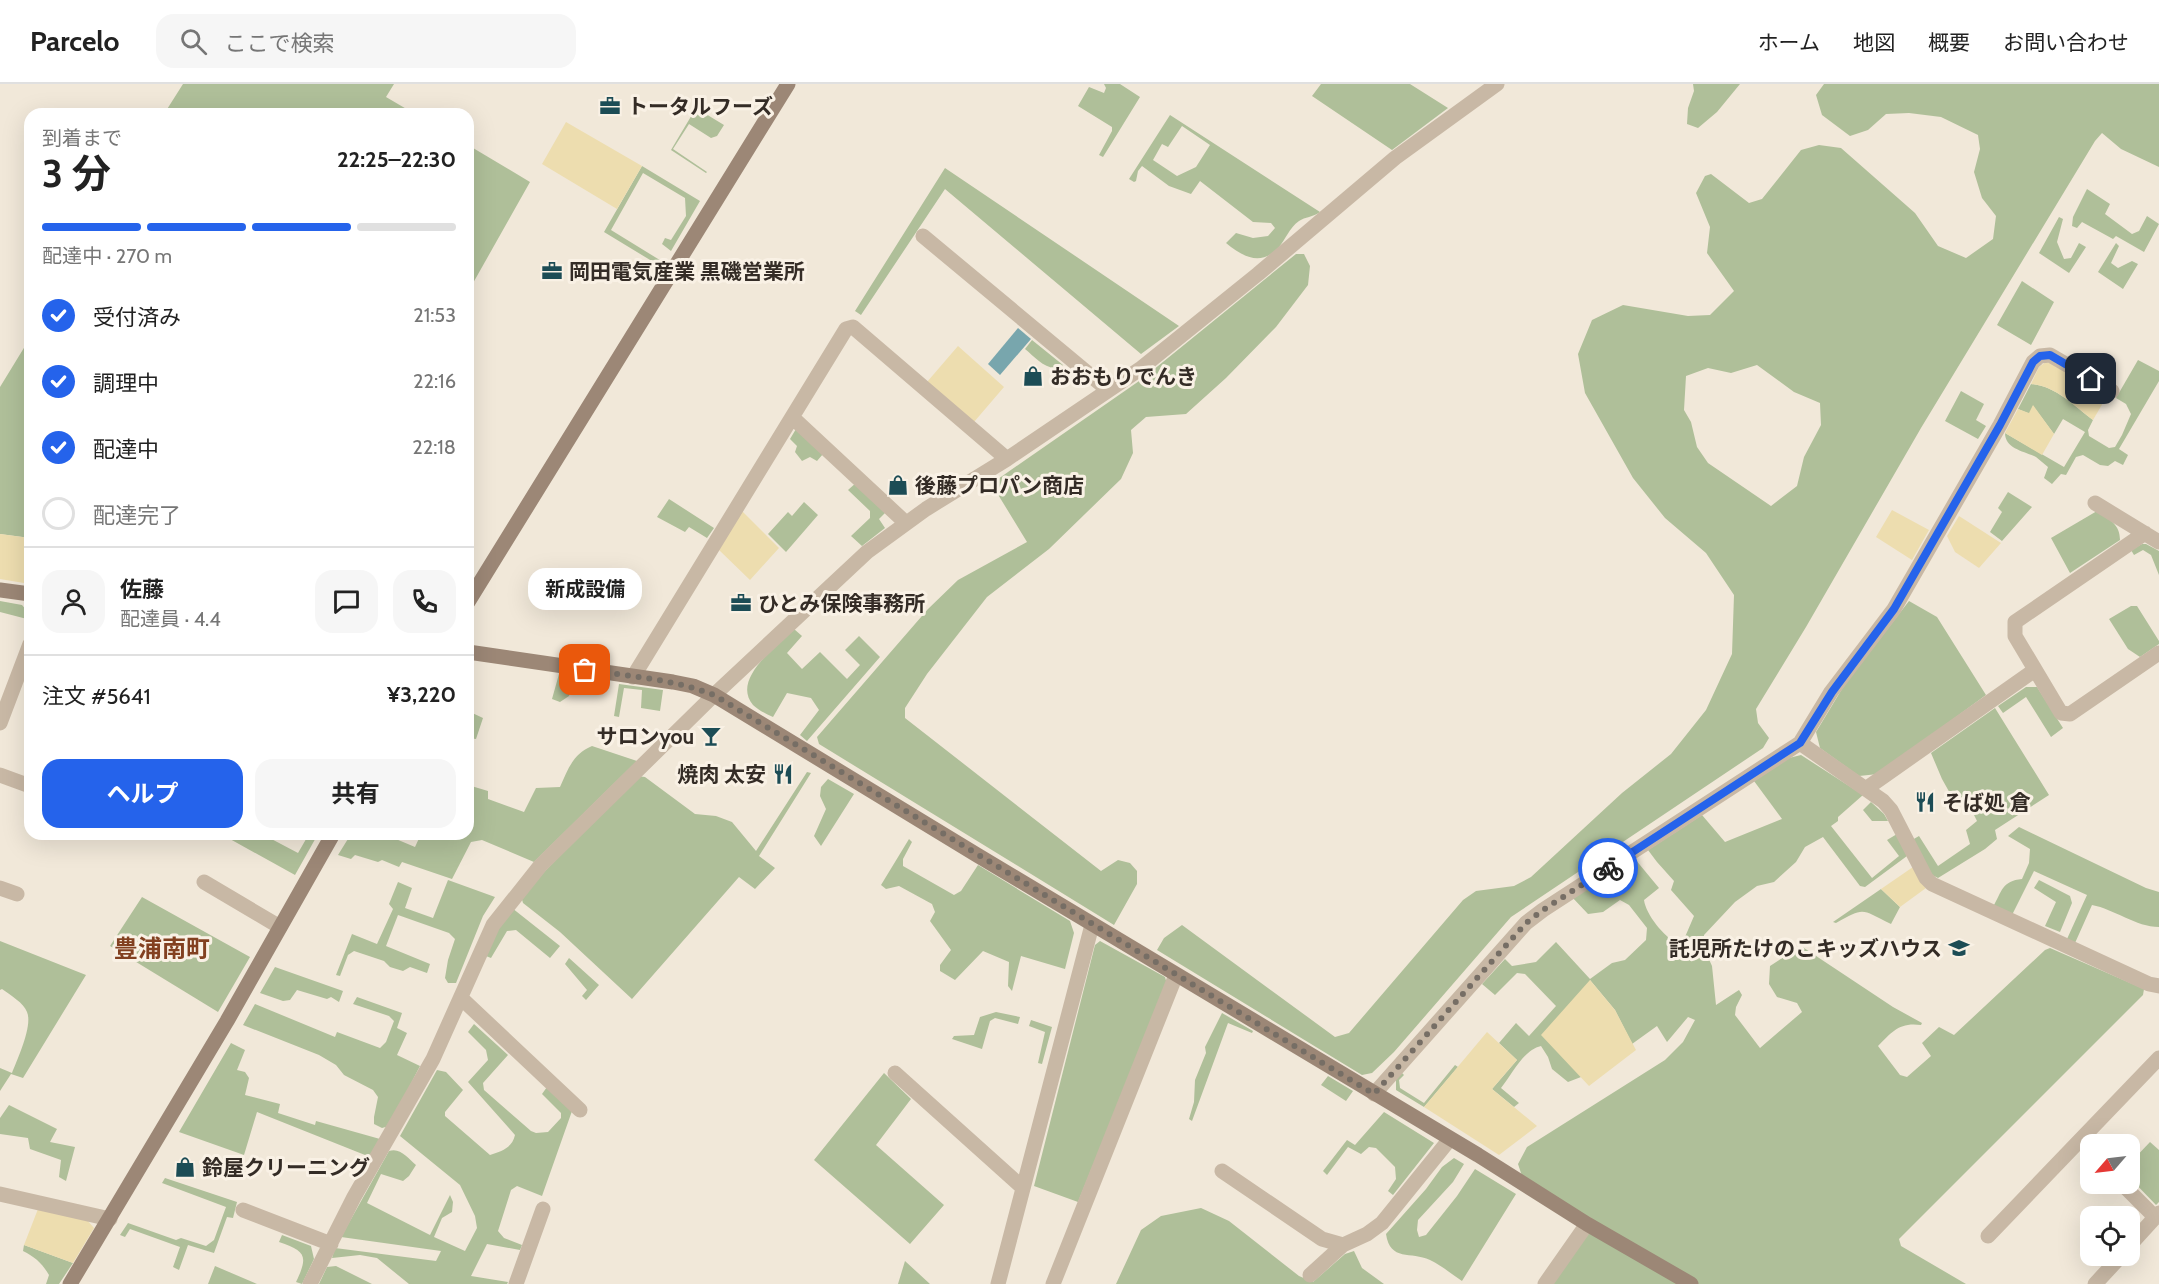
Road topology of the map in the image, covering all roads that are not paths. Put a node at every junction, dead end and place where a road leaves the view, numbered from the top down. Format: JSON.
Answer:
{"nodes":[{"id":1,"x":788,"y":84,"type":"edge"},
{"id":2,"x":1497,"y":84,"type":"edge"},
{"id":3,"x":924,"y":237,"type":"dead end"},
{"id":4,"x":1108,"y":390,"type":"junction"},
{"id":5,"x":2112,"y":391,"type":"dead end"},
{"id":6,"x":792,"y":417,"type":"junction"},
{"id":7,"x":1007,"y":459,"type":"junction"},
{"id":8,"x":2095,"y":503,"type":"dead end"},
{"id":9,"x":906,"y":523,"type":"junction"},
{"id":10,"x":2145,"y":533,"type":"junction"},
{"id":11,"x":2159,"y":542,"type":"edge"},
{"id":12,"x":0,"y":590,"type":"edge"},
{"id":13,"x":474,"y":592,"type":"edge"},
{"id":14,"x":24,"y":593,"type":"edge"},
{"id":15,"x":474,"y":653,"type":"edge"},
{"id":16,"x":2159,"y":653,"type":"edge"},
{"id":17,"x":24,"y":660,"type":"edge"},
{"id":18,"x":2035,"y":670,"type":"junction"},
{"id":19,"x":633,"y":677,"type":"junction"},
{"id":20,"x":714,"y":695,"type":"junction"},
{"id":21,"x":0,"y":723,"type":"edge"},
{"id":22,"x":1800,"y":743,"type":"junction"},
{"id":23,"x":0,"y":775,"type":"edge"},
{"id":24,"x":24,"y":784,"type":"edge"},
{"id":25,"x":1867,"y":788,"type":"junction"},
{"id":26,"x":330,"y":840,"type":"edge"},
{"id":27,"x":204,"y":882,"type":"dead end"},
{"id":28,"x":0,"y":888,"type":"edge"},
{"id":29,"x":17,"y":894,"type":"dead end"},
{"id":30,"x":1092,"y":925,"type":"junction"},
{"id":31,"x":280,"y":927,"type":"junction"},
{"id":32,"x":1176,"y":975,"type":"junction"},
{"id":33,"x":2159,"y":986,"type":"edge"},
{"id":34,"x":460,"y":998,"type":"junction"},
{"id":35,"x":2159,"y":1058,"type":"edge"},
{"id":36,"x":895,"y":1073,"type":"dead end"},
{"id":37,"x":1374,"y":1094,"type":"junction"},
{"id":38,"x":580,"y":1110,"type":"dead end"},
{"id":39,"x":2086,"y":1134,"type":"edge"},
{"id":40,"x":1450,"y":1139,"type":"junction"},
{"id":41,"x":2080,"y":1140,"type":"edge"},
{"id":42,"x":1222,"y":1171,"type":"dead end"},
{"id":43,"x":1023,"y":1188,"type":"junction"},
{"id":44,"x":0,"y":1194,"type":"edge"},
{"id":45,"x":2133,"y":1194,"type":"edge"},
{"id":46,"x":543,"y":1209,"type":"dead end"},
{"id":47,"x":243,"y":1210,"type":"dead end"},
{"id":48,"x":2157,"y":1215,"type":"edge"},
{"id":49,"x":110,"y":1219,"type":"junction"},
{"id":50,"x":1587,"y":1224,"type":"junction"},
{"id":51,"x":2140,"y":1234,"type":"edge"},
{"id":52,"x":1988,"y":1236,"type":"dead end"},
{"id":53,"x":331,"y":1244,"type":"junction"},
{"id":54,"x":1343,"y":1245,"type":"junction"},
{"id":55,"x":2112,"y":1266,"type":"edge"},
{"id":56,"x":1310,"y":1275,"type":"dead end"},
{"id":57,"x":70,"y":1284,"type":"edge"},
{"id":58,"x":310,"y":1284,"type":"edge"},
{"id":59,"x":516,"y":1284,"type":"edge"},
{"id":60,"x":998,"y":1284,"type":"edge"},
{"id":61,"x":1053,"y":1284,"type":"edge"},
{"id":62,"x":1545,"y":1284,"type":"edge"},
{"id":63,"x":1691,"y":1284,"type":"edge"},
{"id":64,"x":2096,"y":1284,"type":"edge"}],
"edges":[{"from":1,"to":13,"type":"street"},
{"from":2,"to":4,"type":"street"},
{"from":3,"to":4,"type":"street"},
{"from":4,"to":7,"type":"street"},
{"from":5,"to":22,"type":"street"},
{"from":6,"to":7,"type":"street"},
{"from":6,"to":9,"type":"street"},
{"from":6,"to":19,"type":"street"},
{"from":7,"to":9,"type":"street"},
{"from":8,"to":10,"type":"street"},
{"from":9,"to":20,"type":"street"},
{"from":10,"to":11,"type":"street"},
{"from":10,"to":18,"type":"street"},
{"from":12,"to":14,"type":"street"},
{"from":15,"to":19,"type":"street"},
{"from":16,"to":18,"type":"street"},
{"from":17,"to":21,"type":"street"},
{"from":18,"to":25,"type":"street"},
{"from":19,"to":20,"type":"street"},
{"from":20,"to":30,"type":"street"},
{"from":20,"to":34,"type":"street"},
{"from":22,"to":25,"type":"street"},
{"from":22,"to":37,"type":"street"},
{"from":23,"to":24,"type":"street"},
{"from":25,"to":33,"type":"street"},
{"from":26,"to":31,"type":"street"},
{"from":27,"to":31,"type":"street"},
{"from":28,"to":29,"type":"street"},
{"from":30,"to":32,"type":"street"},
{"from":30,"to":43,"type":"street"},
{"from":31,"to":49,"type":"street"},
{"from":32,"to":37,"type":"street"},
{"from":32,"to":61,"type":"street"},
{"from":34,"to":38,"type":"street"},
{"from":34,"to":53,"type":"street"},
{"from":35,"to":39,"type":"street"},
{"from":36,"to":43,"type":"street"},
{"from":37,"to":40,"type":"street"},
{"from":40,"to":50,"type":"street"},
{"from":40,"to":54,"type":"street"},
{"from":41,"to":52,"type":"street"},
{"from":42,"to":54,"type":"street"},
{"from":43,"to":60,"type":"street"},
{"from":44,"to":49,"type":"street"},
{"from":45,"to":48,"type":"street"},
{"from":46,"to":59,"type":"street"},
{"from":47,"to":53,"type":"street"},
{"from":48,"to":51,"type":"street"},
{"from":49,"to":57,"type":"street"},
{"from":50,"to":62,"type":"street"},
{"from":50,"to":63,"type":"street"},
{"from":53,"to":58,"type":"street"},
{"from":54,"to":56,"type":"street"},
{"from":55,"to":64,"type":"street"}]}
